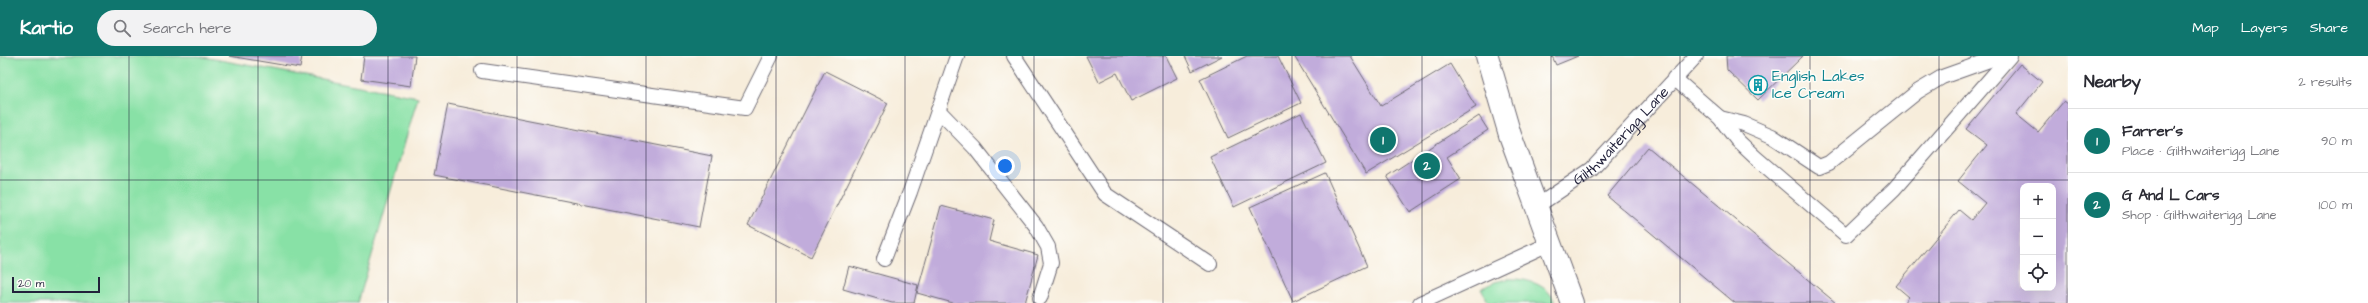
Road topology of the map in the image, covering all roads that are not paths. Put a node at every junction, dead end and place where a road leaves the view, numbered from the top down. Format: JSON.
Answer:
{"nodes":[{"id":1,"x":771,"y":56,"type":"edge"},
{"id":2,"x":957,"y":56,"type":"edge"},
{"id":3,"x":1014,"y":56,"type":"edge"},
{"id":4,"x":1487,"y":56,"type":"edge"},
{"id":5,"x":1696,"y":56,"type":"edge"},
{"id":6,"x":2001,"y":56,"type":"edge"},
{"id":7,"x":2010,"y":56,"type":"edge"},
{"id":8,"x":482,"y":71,"type":"dead end"},
{"id":9,"x":1674,"y":78,"type":"junction"},
{"id":10,"x":938,"y":110,"type":"junction"},
{"id":11,"x":1720,"y":118,"type":"junction"},
{"id":12,"x":1537,"y":206,"type":"junction"},
{"id":13,"x":1551,"y":243,"type":"junction"},
{"id":14,"x":884,"y":259,"type":"dead end"},
{"id":15,"x":1210,"y":264,"type":"dead end"},
{"id":16,"x":1040,"y":298,"type":"dead end"},
{"id":17,"x":1420,"y":303,"type":"edge"},
{"id":18,"x":1572,"y":303,"type":"edge"}],
"edges":[{"from":1,"to":8,"type":"lane"},
{"from":2,"to":10,"type":"lane"},
{"from":3,"to":15,"type":"lane"},
{"from":4,"to":12,"type":"street"},
{"from":5,"to":9,"type":"lane","name":"Gilthwaiterigg Lane"},
{"from":6,"to":11,"type":"lane"},
{"from":7,"to":11,"type":"lane"},
{"from":9,"to":11,"type":"lane"},
{"from":9,"to":12,"type":"lane","name":"Gilthwaiterigg Lane"},
{"from":10,"to":14,"type":"lane"},
{"from":10,"to":16,"type":"lane"},
{"from":12,"to":13,"type":"street"},
{"from":13,"to":17,"type":"lane"},
{"from":13,"to":18,"type":"street"}]}
